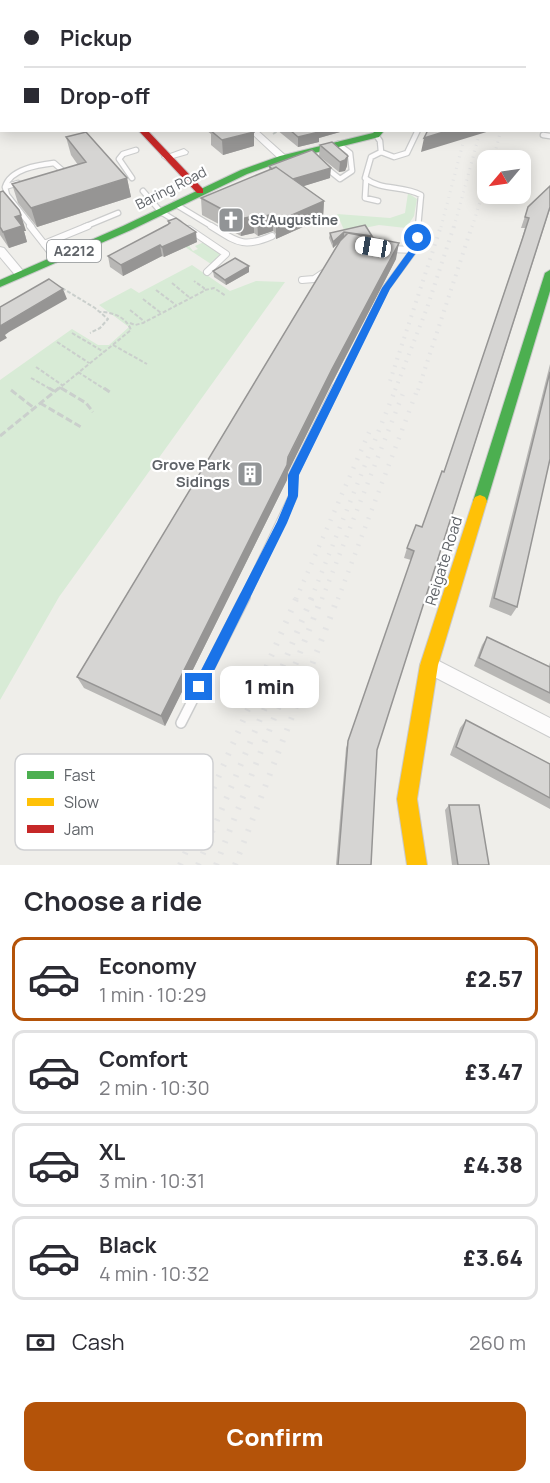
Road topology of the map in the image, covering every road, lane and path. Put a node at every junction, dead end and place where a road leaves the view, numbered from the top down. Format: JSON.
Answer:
{"nodes":[{"id":1,"x":144,"y":132,"type":"edge"},
{"id":2,"x":254,"y":132,"type":"edge"},
{"id":3,"x":417,"y":132,"type":"edge"},
{"id":4,"x":376,"y":134,"type":"edge"},
{"id":5,"x":543,"y":135,"type":"dead end"},
{"id":6,"x":550,"y":136,"type":"edge"},
{"id":7,"x":338,"y":144,"type":"junction"},
{"id":8,"x":136,"y":150,"type":"dead end"},
{"id":9,"x":184,"y":152,"type":"dead end"},
{"id":10,"x":381,"y":153,"type":"junction"},
{"id":11,"x":166,"y":157,"type":"junction"},
{"id":12,"x":283,"y":158,"type":"junction"},
{"id":13,"x":319,"y":161,"type":"edge"},
{"id":14,"x":63,"y":171,"type":"junction"},
{"id":15,"x":53,"y":174,"type":"edge"},
{"id":16,"x":68,"y":178,"type":"edge"},
{"id":17,"x":132,"y":178,"type":"dead end"},
{"id":18,"x":366,"y":181,"type":"junction"},
{"id":19,"x":25,"y":182,"type":"edge"},
{"id":20,"x":5,"y":187,"type":"junction"},
{"id":21,"x":144,"y":191,"type":"dead end"},
{"id":22,"x":200,"y":191,"type":"junction"},
{"id":23,"x":21,"y":198,"type":"edge"},
{"id":24,"x":10,"y":201,"type":"junction"},
{"id":25,"x":378,"y":201,"type":"dead end"},
{"id":26,"x":175,"y":204,"type":"junction"},
{"id":27,"x":161,"y":212,"type":"junction"},
{"id":28,"x":118,"y":213,"type":"dead end"},
{"id":29,"x":272,"y":236,"type":"dead end"},
{"id":30,"x":44,"y":244,"type":"junction"},
{"id":31,"x":379,"y":248,"type":"edge"},
{"id":32,"x":0,"y":250,"type":"edge"},
{"id":33,"x":414,"y":250,"type":"junction"},
{"id":34,"x":56,"y":259,"type":"junction"},
{"id":35,"x":326,"y":268,"type":"edge"},
{"id":36,"x":207,"y":272,"type":"dead end"},
{"id":37,"x":550,"y":273,"type":"edge"},
{"id":38,"x":20,"y":274,"type":"junction"},
{"id":39,"x":302,"y":280,"type":"dead end"},
{"id":40,"x":194,"y":281,"type":"dead end"},
{"id":41,"x":172,"y":283,"type":"dead end"},
{"id":42,"x":0,"y":284,"type":"edge"},
{"id":43,"x":58,"y":286,"type":"edge"},
{"id":44,"x":156,"y":290,"type":"dead end"},
{"id":45,"x":205,"y":290,"type":"junction"},
{"id":46,"x":226,"y":296,"type":"dead end"},
{"id":47,"x":190,"y":298,"type":"junction"},
{"id":48,"x":143,"y":299,"type":"dead end"},
{"id":49,"x":176,"y":305,"type":"junction"},
{"id":50,"x":545,"y":309,"type":"edge"},
{"id":51,"x":130,"y":310,"type":"dead end"},
{"id":52,"x":100,"y":312,"type":"junction"},
{"id":53,"x":161,"y":313,"type":"junction"},
{"id":54,"x":145,"y":322,"type":"junction"},
{"id":55,"x":128,"y":323,"type":"junction"},
{"id":56,"x":139,"y":324,"type":"junction"},
{"id":57,"x":131,"y":330,"type":"junction"},
{"id":58,"x":72,"y":333,"type":"dead end"},
{"id":59,"x":90,"y":333,"type":"dead end"},
{"id":60,"x":57,"y":342,"type":"dead end"},
{"id":61,"x":113,"y":345,"type":"junction"},
{"id":62,"x":104,"y":352,"type":"junction"},
{"id":63,"x":89,"y":363,"type":"junction"},
{"id":64,"x":147,"y":364,"type":"dead end"},
{"id":65,"x":36,"y":367,"type":"dead end"},
{"id":66,"x":78,"y":372,"type":"junction"},
{"id":67,"x":31,"y":378,"type":"dead end"},
{"id":68,"x":61,"y":386,"type":"junction"},
{"id":69,"x":11,"y":390,"type":"dead end"},
{"id":70,"x":54,"y":391,"type":"junction"},
{"id":71,"x":111,"y":393,"type":"dead end"},
{"id":72,"x":40,"y":403,"type":"junction"},
{"id":73,"x":34,"y":408,"type":"junction"},
{"id":74,"x":93,"y":412,"type":"dead end"},
{"id":75,"x":81,"y":427,"type":"dead end"},
{"id":76,"x":0,"y":436,"type":"edge"},
{"id":77,"x":429,"y":665,"type":"junction"},
{"id":78,"x":181,"y":723,"type":"dead end"},
{"id":79,"x":550,"y":728,"type":"edge"},
{"id":80,"x":417,"y":865,"type":"edge"}],
"edges":[{"from":1,"to":11,"type":"street"},
{"from":2,"to":12,"type":"street"},
{"from":3,"to":10,"type":"lane"},
{"from":4,"to":7,"type":"street","name":"Baring Road","number":"A2212"},
{"from":4,"to":10,"type":"lane"},
{"from":5,"to":6,"type":"lane"},
{"from":7,"to":12,"type":"street","name":"Baring Road","number":"A2212"},
{"from":7,"to":13,"type":"lane"},
{"from":8,"to":17,"type":"lane"},
{"from":9,"to":11,"type":"street"},
{"from":10,"to":18,"type":"lane"},
{"from":11,"to":22,"type":"street"},
{"from":12,"to":22,"type":"street","name":"Baring Road","number":"A2212"},
{"from":14,"to":15,"type":"lane"},
{"from":14,"to":16,"type":"lane"},
{"from":14,"to":20,"type":"lane"},
{"from":18,"to":25,"type":"lane"},
{"from":18,"to":33,"type":"lane"},
{"from":19,"to":20,"type":"lane"},
{"from":20,"to":24,"type":"lane"},
{"from":21,"to":27,"type":"lane"},
{"from":22,"to":26,"type":"street","name":"Baring Road","number":"A2212"},
{"from":23,"to":24,"type":"lane"},
{"from":24,"to":30,"type":"lane"},
{"from":26,"to":27,"type":"street","name":"Baring Road","number":"A2212"},
{"from":26,"to":29,"type":"lane"},
{"from":27,"to":34,"type":"street","name":"Baring Road","number":"A2212"},
{"from":27,"to":36,"type":"lane"},
{"from":28,"to":30,"type":"lane"},
{"from":30,"to":34,"type":"lane"},
{"from":31,"to":33,"type":"lane"},
{"from":32,"to":38,"type":"street"},
{"from":33,"to":78,"type":"lane"},
{"from":34,"to":38,"type":"street","name":"Baring Road","number":"A2212"},
{"from":35,"to":39,"type":"lane"},
{"from":37,"to":50,"type":"street","name":"Reigate Road"},
{"from":38,"to":42,"type":"street","name":"Baring Road","number":"A2212"},
{"from":40,"to":45,"type":"path"},
{"from":41,"to":47,"type":"path"},
{"from":43,"to":52,"type":"path"},
{"from":44,"to":49,"type":"path"},
{"from":45,"to":46,"type":"path"},
{"from":45,"to":47,"type":"path"},
{"from":47,"to":49,"type":"path"},
{"from":48,"to":53,"type":"path"},
{"from":49,"to":53,"type":"path"},
{"from":50,"to":77,"type":"street","name":"Reigate Road"},
{"from":51,"to":54,"type":"path"},
{"from":52,"to":55,"type":"path"},
{"from":52,"to":59,"type":"path"},
{"from":53,"to":54,"type":"path"},
{"from":54,"to":56,"type":"path"},
{"from":55,"to":56,"type":"path"},
{"from":55,"to":57,"type":"path"},
{"from":56,"to":57,"type":"path"},
{"from":57,"to":61,"type":"path"},
{"from":58,"to":62,"type":"path"},
{"from":60,"to":63,"type":"path"},
{"from":61,"to":62,"type":"path"},
{"from":61,"to":64,"type":"path"},
{"from":62,"to":63,"type":"path"},
{"from":63,"to":66,"type":"path"},
{"from":65,"to":68,"type":"path"},
{"from":66,"to":68,"type":"path"},
{"from":66,"to":71,"type":"path"},
{"from":67,"to":70,"type":"path"},
{"from":68,"to":70,"type":"path"},
{"from":68,"to":74,"type":"path"},
{"from":69,"to":73,"type":"path"},
{"from":70,"to":72,"type":"path"},
{"from":72,"to":73,"type":"path"},
{"from":72,"to":75,"type":"path"},
{"from":73,"to":76,"type":"path"},
{"from":77,"to":79,"type":"street"},
{"from":77,"to":80,"type":"street","name":"Reigate Road"}]}
